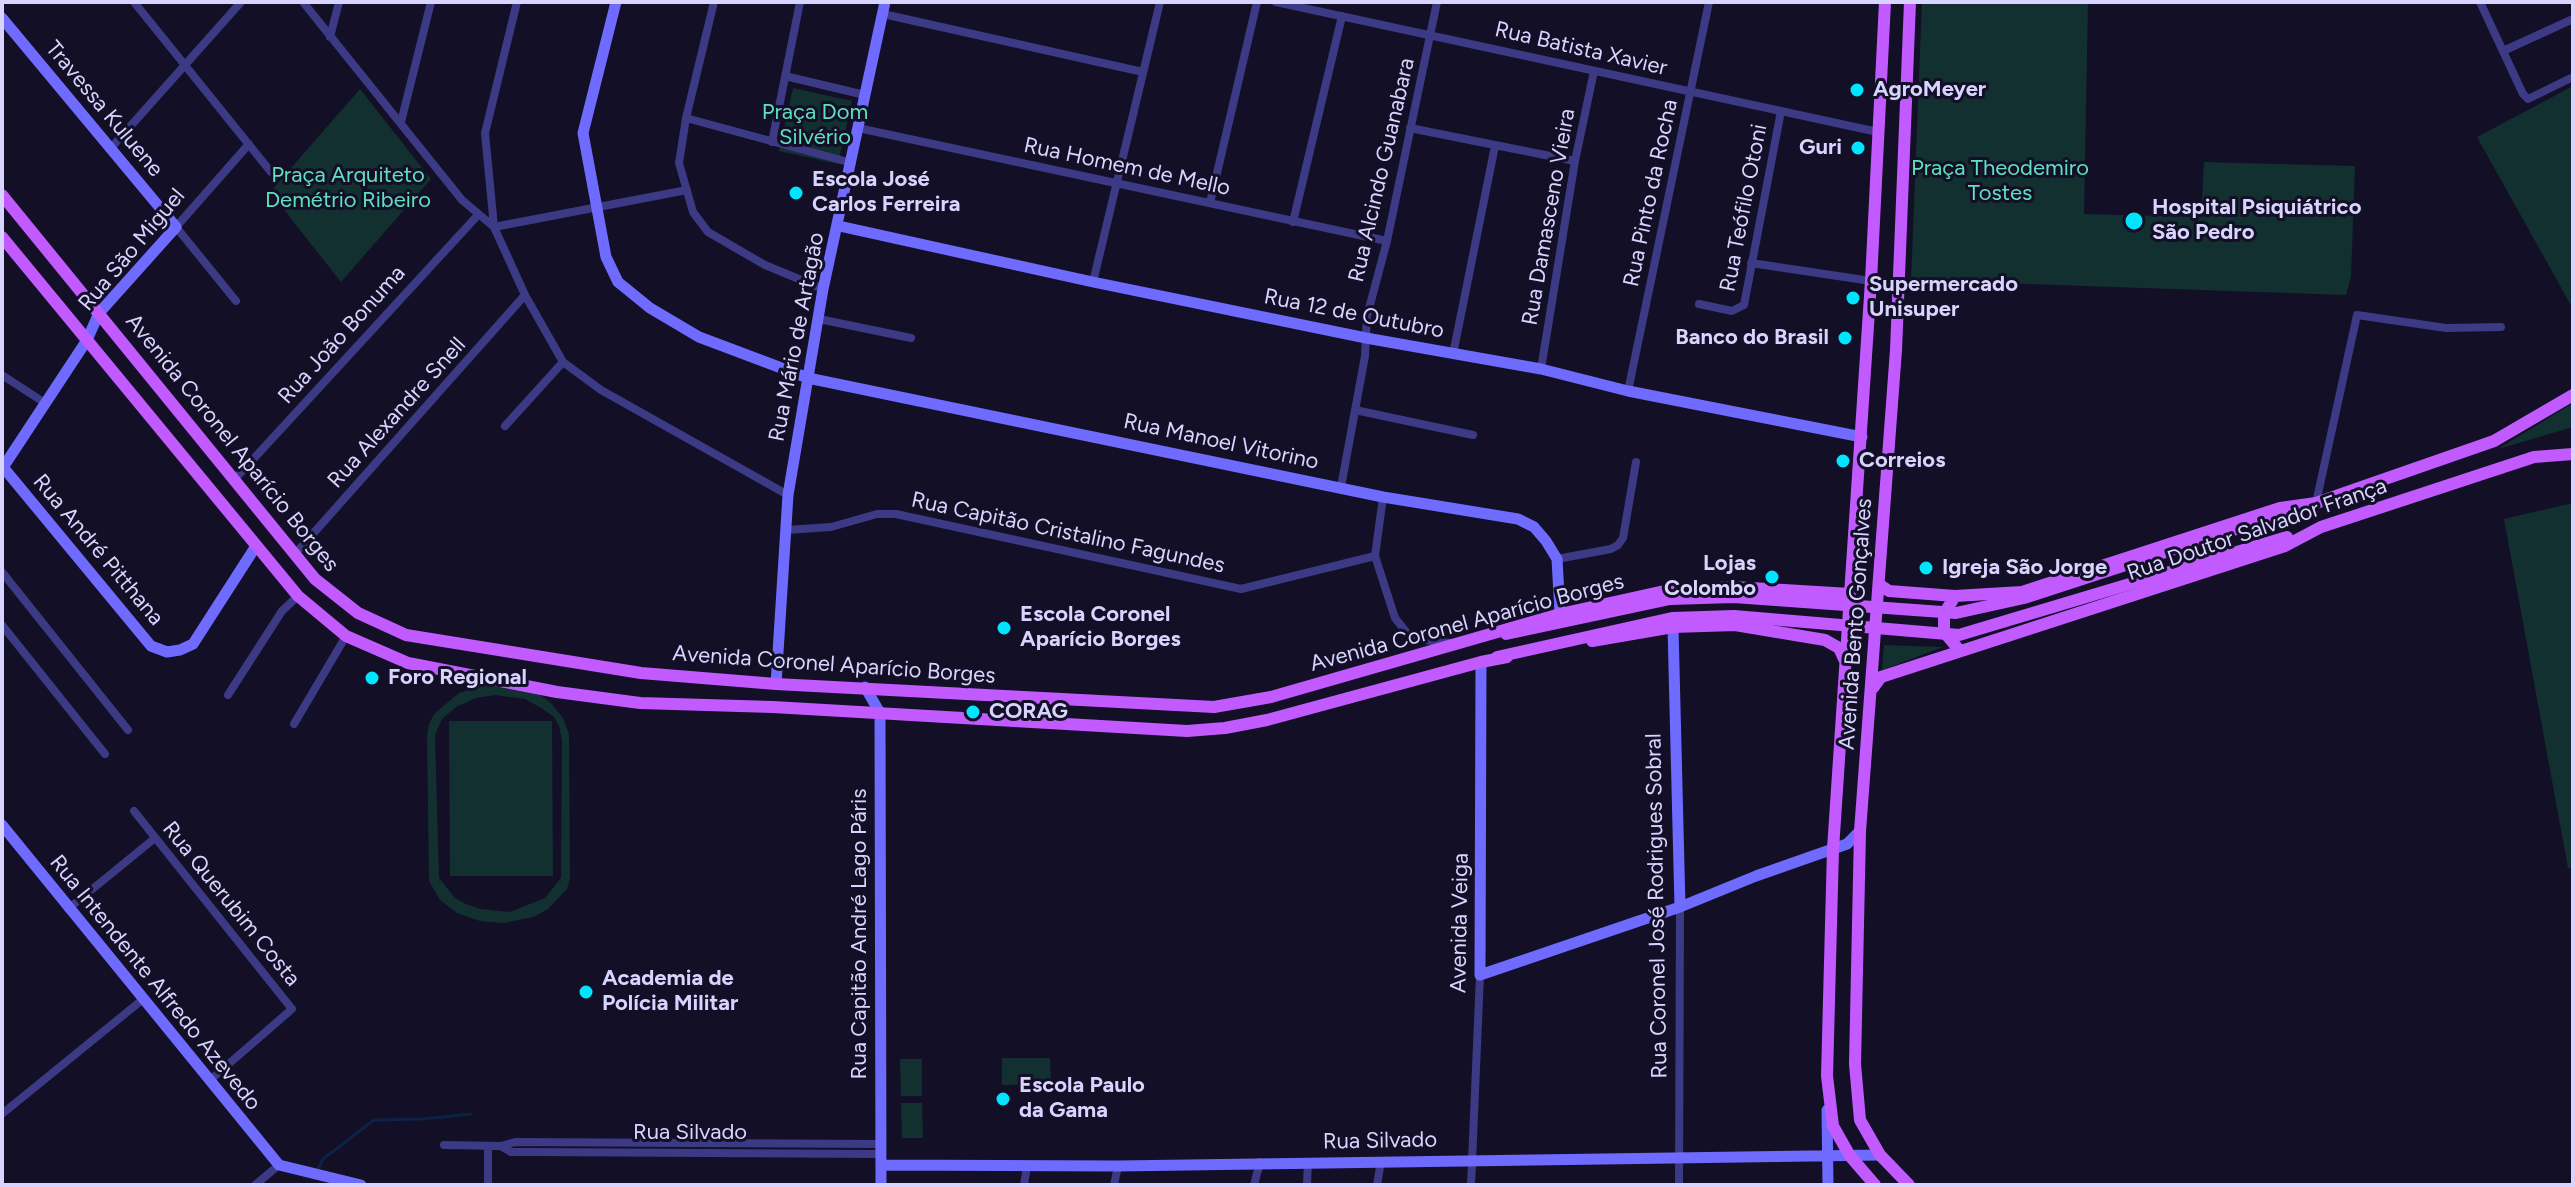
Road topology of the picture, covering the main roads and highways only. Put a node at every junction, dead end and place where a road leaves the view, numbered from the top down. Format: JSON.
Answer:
{"nodes":[{"id":1,"x":1885,"y":2,"type":"edge"},
{"id":2,"x":1910,"y":2,"type":"edge"},
{"id":3,"x":2,"y":195,"type":"edge"},
{"id":4,"x":2,"y":237,"type":"edge"},
{"id":5,"x":2571,"y":395,"type":"edge"},
{"id":6,"x":2573,"y":454,"type":"edge"},
{"id":7,"x":2316,"y":503,"type":"junction"},
{"id":8,"x":2321,"y":527,"type":"junction"},
{"id":9,"x":1880,"y":585,"type":"junction"},
{"id":10,"x":1782,"y":590,"type":"junction"},
{"id":11,"x":1850,"y":594,"type":"junction"},
{"id":12,"x":1955,"y":596,"type":"junction"},
{"id":13,"x":1778,"y":630,"type":"junction"},
{"id":14,"x":1488,"y":636,"type":"junction"},
{"id":15,"x":1960,"y":651,"type":"junction"},
{"id":16,"x":1481,"y":662,"type":"junction"},
{"id":17,"x":1846,"y":663,"type":"junction"},
{"id":18,"x":1871,"y":690,"type":"junction"},
{"id":19,"x":1875,"y":1185,"type":"edge"},
{"id":20,"x":1909,"y":1185,"type":"edge"}],
"edges":[{"from":1,"to":11,"type":"main road","name":"Avenida Bento Gonçalves"},
{"from":2,"to":9,"type":"main road","name":"Avenida Bento Gonçalves"},
{"from":3,"to":14,"type":"main road","name":"Avenida Coronel Aparício Borges"},
{"from":4,"to":16,"type":"main road","name":"Avenida Coronel Aparício Borges"},
{"from":5,"to":7,"type":"main road","name":"Rua Doutor Salvador França"},
{"from":6,"to":8,"type":"main road","name":"Rua Doutor Salvador França"},
{"from":7,"to":12,"type":"main road","name":"Rua Doutor Salvador França"},
{"from":7,"to":14,"type":"main road","bridge":true},
{"from":8,"to":15,"type":"main road","name":"Rua Doutor Salvador França"},
{"from":8,"to":16,"type":"main road","bridge":true},
{"from":9,"to":12,"type":"main road","name":"Rua Doutor Salvador França"},
{"from":9,"to":18,"type":"main road","name":"Avenida Bento Gonçalves"},
{"from":10,"to":11,"type":"main road","name":"Avenida Coronel Aparício Borges"},
{"from":10,"to":13,"type":"main road"},
{"from":10,"to":14,"type":"main road","name":"Avenida Coronel Aparício Borges"},
{"from":11,"to":17,"type":"main road","name":"Avenida Bento Gonçalves"},
{"from":12,"to":15,"type":"main road"},
{"from":13,"to":16,"type":"main road","name":"Avenida Coronel Aparício Borges"},
{"from":13,"to":17,"type":"main road","name":"Avenida Coronel Aparício Borges"},
{"from":15,"to":18,"type":"main road","name":"Rua Doutor Salvador França"},
{"from":17,"to":19,"type":"main road","name":"Avenida Bento Gonçalves"},
{"from":18,"to":20,"type":"main road","name":"Avenida Bento Gonçalves"}]}
